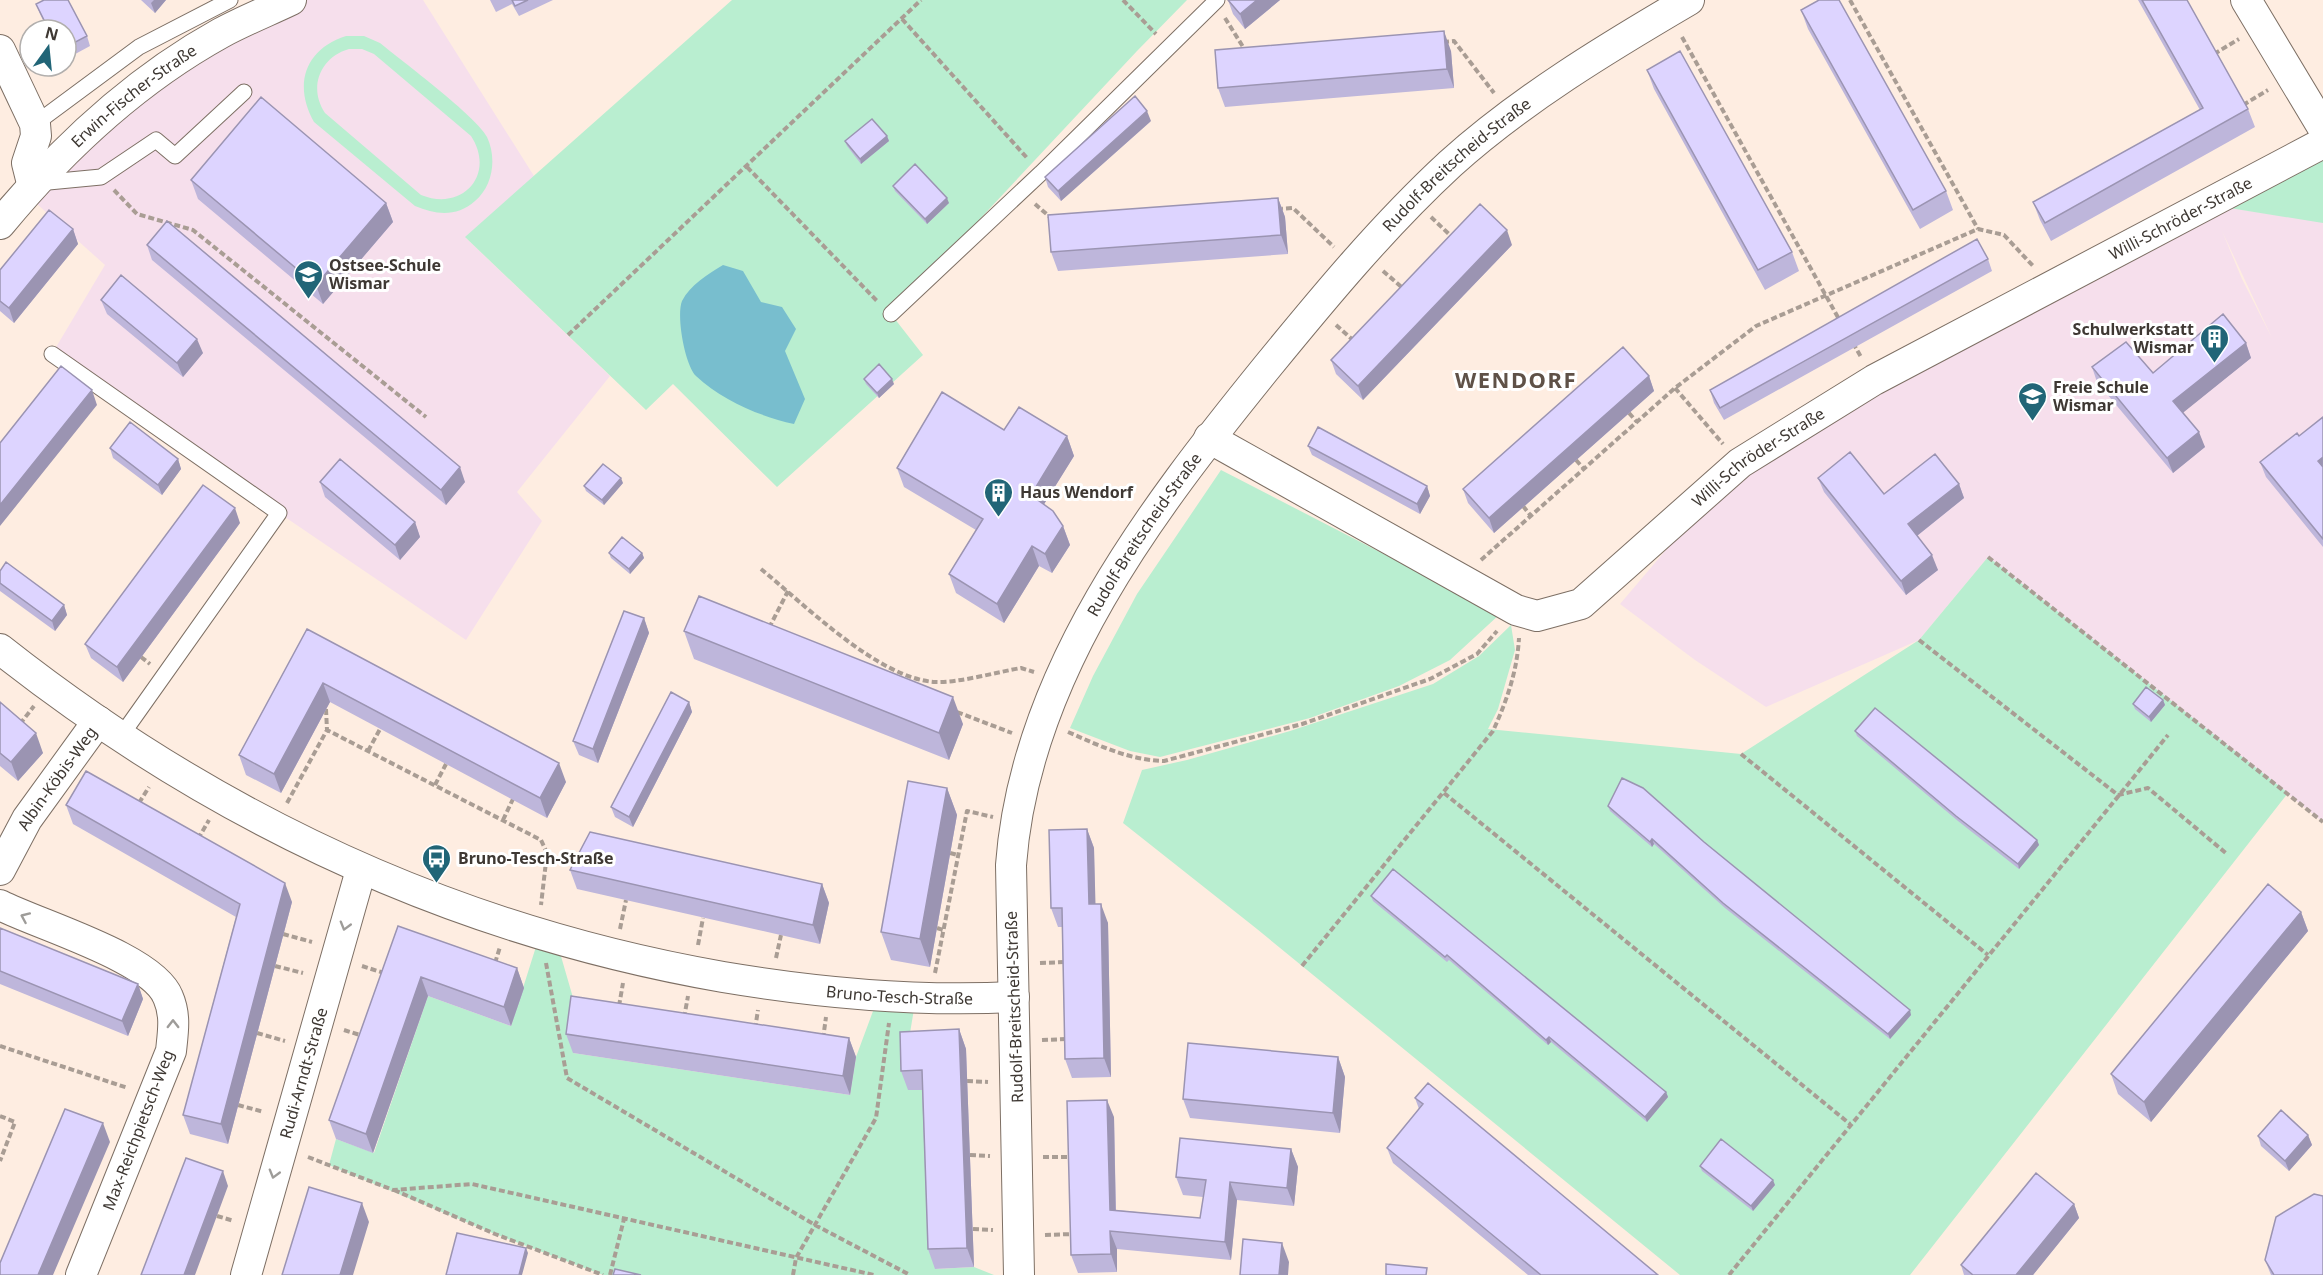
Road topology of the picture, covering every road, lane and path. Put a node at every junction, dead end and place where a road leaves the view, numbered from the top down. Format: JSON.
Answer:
{"nodes":[{"id":1,"x":230,"y":0,"type":"edge"},
{"id":2,"x":291,"y":0,"type":"edge"},
{"id":3,"x":921,"y":0,"type":"edge"},
{"id":4,"x":1123,"y":0,"type":"edge"},
{"id":5,"x":1850,"y":0,"type":"edge"},
{"id":6,"x":2246,"y":0,"type":"edge"},
{"id":7,"x":1216,"y":1,"type":"edge"},
{"id":8,"x":1679,"y":6,"type":"edge"},
{"id":9,"x":902,"y":19,"type":"junction"},
{"id":10,"x":1865,"y":27,"type":"junction"},
{"id":11,"x":1860,"y":30,"type":"dead end"},
{"id":12,"x":1431,"y":43,"type":"edge"},
{"id":13,"x":1168,"y":47,"type":"junction"},
{"id":14,"x":0,"y":50,"type":"edge"},
{"id":15,"x":1250,"y":57,"type":"edge"},
{"id":16,"x":1894,"y":78,"type":"junction"},
{"id":17,"x":1888,"y":81,"type":"dead end"},
{"id":18,"x":244,"y":92,"type":"dead end"},
{"id":19,"x":1713,"y":93,"type":"junction"},
{"id":20,"x":1703,"y":99,"type":"edge"},
{"id":21,"x":1512,"y":116,"type":"junction"},
{"id":22,"x":35,"y":124,"type":"junction"},
{"id":23,"x":2323,"y":128,"type":"edge"},
{"id":24,"x":1923,"y":130,"type":"junction"},
{"id":25,"x":1917,"y":133,"type":"dead end"},
{"id":26,"x":1739,"y":140,"type":"junction"},
{"id":27,"x":2323,"y":142,"type":"edge"},
{"id":28,"x":1729,"y":146,"type":"edge"},
{"id":29,"x":747,"y":167,"type":"junction"},
{"id":30,"x":1041,"y":173,"type":"junction"},
{"id":31,"x":101,"y":177,"type":"junction"},
{"id":32,"x":1950,"y":178,"type":"junction"},
{"id":33,"x":1944,"y":181,"type":"dead end"},
{"id":34,"x":33,"y":183,"type":"junction"},
{"id":35,"x":1020,"y":192,"type":"junction"},
{"id":36,"x":1768,"y":192,"type":"junction"},
{"id":37,"x":1758,"y":198,"type":"edge"},
{"id":38,"x":1413,"y":200,"type":"junction"},
{"id":39,"x":1274,"y":209,"type":"edge"},
{"id":40,"x":1058,"y":223,"type":"edge"},
{"id":41,"x":0,"y":224,"type":"edge"},
{"id":42,"x":1978,"y":229,"type":"junction"},
{"id":43,"x":1795,"y":240,"type":"junction"},
{"id":44,"x":1460,"y":245,"type":"edge"},
{"id":45,"x":1785,"y":246,"type":"edge"},
{"id":46,"x":1358,"y":258,"type":"junction"},
{"id":47,"x":2054,"y":288,"type":"junction"},
{"id":48,"x":1825,"y":294,"type":"junction"},
{"id":49,"x":1411,"y":295,"type":"edge"},
{"id":50,"x":891,"y":314,"type":"joint"},
{"id":51,"x":1841,"y":323,"type":"edge"},
{"id":52,"x":568,"y":335,"type":"dead end"},
{"id":53,"x":1852,"y":342,"type":"edge"},
{"id":54,"x":52,"y":354,"type":"dead end"},
{"id":55,"x":1874,"y":380,"type":"junction"},
{"id":56,"x":1675,"y":388,"type":"junction"},
{"id":57,"x":1629,"y":413,"type":"edge"},
{"id":58,"x":426,"y":417,"type":"dead end"},
{"id":59,"x":1637,"y":422,"type":"junction"},
{"id":60,"x":1209,"y":438,"type":"junction"},
{"id":61,"x":1576,"y":460,"type":"edge"},
{"id":62,"x":1740,"y":463,"type":"junction"},
{"id":63,"x":1584,"y":469,"type":"junction"},
{"id":64,"x":1523,"y":506,"type":"edge"},
{"id":65,"x":1532,"y":516,"type":"junction"},
{"id":66,"x":1988,"y":557,"type":"dead end"},
{"id":67,"x":761,"y":569,"type":"dead end"},
{"id":68,"x":1461,"y":579,"type":"junction"},
{"id":69,"x":788,"y":591,"type":"junction"},
{"id":70,"x":1516,"y":610,"type":"junction"},
{"id":71,"x":766,"y":636,"type":"edge"},
{"id":72,"x":1919,"y":640,"type":"dead end"},
{"id":73,"x":0,"y":649,"type":"edge"},
{"id":74,"x":1059,"y":679,"type":"junction"},
{"id":75,"x":326,"y":709,"type":"edge"},
{"id":76,"x":954,"y":711,"type":"edge"},
{"id":77,"x":1067,"y":722,"type":"dead end"},
{"id":78,"x":110,"y":729,"type":"junction"},
{"id":79,"x":380,"y":729,"type":"edge"},
{"id":80,"x":327,"y":730,"type":"junction"},
{"id":81,"x":2168,"y":735,"type":"dead end"},
{"id":82,"x":1034,"y":742,"type":"junction"},
{"id":83,"x":368,"y":751,"type":"junction"},
{"id":84,"x":1741,"y":754,"type":"dead end"},
{"id":85,"x":298,"y":762,"type":"dead end"},
{"id":86,"x":446,"y":764,"type":"edge"},
{"id":87,"x":307,"y":767,"type":"junction"},
{"id":88,"x":435,"y":786,"type":"junction"},
{"id":89,"x":1444,"y":793,"type":"junction"},
{"id":90,"x":2118,"y":795,"type":"junction"},
{"id":91,"x":513,"y":799,"type":"edge"},
{"id":92,"x":502,"y":820,"type":"junction"},
{"id":93,"x":1014,"y":821,"type":"junction"},
{"id":94,"x":2323,"y":822,"type":"edge"},
{"id":95,"x":273,"y":828,"type":"junction"},
{"id":96,"x":950,"y":853,"type":"dead end"},
{"id":97,"x":2227,"y":854,"type":"dead end"},
{"id":98,"x":958,"y":855,"type":"junction"},
{"id":99,"x":0,"y":870,"type":"edge"},
{"id":100,"x":361,"y":870,"type":"junction"},
{"id":101,"x":0,"y":905,"type":"edge"},
{"id":102,"x":937,"y":928,"type":"dead end"},
{"id":103,"x":943,"y":930,"type":"junction"},
{"id":104,"x":540,"y":934,"type":"junction"},
{"id":105,"x":1988,"y":955,"type":"junction"},
{"id":106,"x":627,"y":957,"type":"junction"},
{"id":107,"x":1302,"y":966,"type":"dead end"},
{"id":108,"x":829,"y":992,"type":"junction"},
{"id":109,"x":893,"y":995,"type":"junction"},
{"id":110,"x":1014,"y":996,"type":"junction"},
{"id":111,"x":930,"y":997,"type":"junction"},
{"id":112,"x":619,"y":1011,"type":"edge"},
{"id":113,"x":822,"y":1042,"type":"edge"},
{"id":114,"x":0,"y":1046,"type":"edge"},
{"id":115,"x":152,"y":1096,"type":"junction"},
{"id":116,"x":0,"y":1116,"type":"edge"},
{"id":117,"x":1850,"y":1124,"type":"junction"},
{"id":118,"x":282,"y":1147,"type":"junction"},
{"id":119,"x":0,"y":1161,"type":"edge"},
{"id":120,"x":393,"y":1190,"type":"junction"},
{"id":121,"x":624,"y":1219,"type":"junction"},
{"id":122,"x":815,"y":1224,"type":"junction"},
{"id":123,"x":1077,"y":1233,"type":"edge"},
{"id":124,"x":1040,"y":1235,"type":"dead end"},
{"id":125,"x":796,"y":1258,"type":"junction"},
{"id":126,"x":81,"y":1275,"type":"edge"},
{"id":127,"x":246,"y":1275,"type":"edge"},
{"id":128,"x":603,"y":1275,"type":"edge"},
{"id":129,"x":610,"y":1275,"type":"edge"},
{"id":130,"x":793,"y":1275,"type":"edge"},
{"id":131,"x":874,"y":1275,"type":"edge"},
{"id":132,"x":910,"y":1275,"type":"edge"},
{"id":133,"x":1019,"y":1275,"type":"edge"},
{"id":134,"x":1730,"y":1275,"type":"edge"}],
"edges":[{"from":1,"to":22,"type":"lane"},
{"from":2,"to":34,"type":"street","name":"Erwin-Fischer-Straße"},
{"from":3,"to":9,"type":"path"},
{"from":4,"to":13,"type":"path"},
{"from":5,"to":10,"type":"path"},
{"from":6,"to":23,"type":"street"},
{"from":7,"to":13,"type":"lane"},
{"from":7,"to":15,"type":"path"},
{"from":8,"to":19,"type":"path"},
{"from":8,"to":21,"type":"street","name":"Rudolf-Breitscheid-Straße"},
{"from":9,"to":29,"type":"path"},
{"from":9,"to":30,"type":"path"},
{"from":10,"to":11,"type":"path"},
{"from":10,"to":16,"type":"path"},
{"from":12,"to":21,"type":"path"},
{"from":13,"to":30,"type":"lane"},
{"from":14,"to":22,"type":"street"},
{"from":16,"to":17,"type":"path"},
{"from":16,"to":24,"type":"path"},
{"from":18,"to":31,"type":"lane"},
{"from":19,"to":20,"type":"path"},
{"from":19,"to":26,"type":"path"},
{"from":21,"to":38,"type":"street","name":"Rudolf-Breitscheid-Straße"},
{"from":22,"to":34,"type":"street"},
{"from":24,"to":25,"type":"path"},
{"from":24,"to":32,"type":"path"},
{"from":26,"to":28,"type":"path"},
{"from":26,"to":36,"type":"path"},
{"from":27,"to":47,"type":"street","name":"Willi-Schröder-Straße"},
{"from":29,"to":50,"type":"path"},
{"from":29,"to":52,"type":"path"},
{"from":30,"to":35,"type":"lane"},
{"from":31,"to":34,"type":"lane"},
{"from":31,"to":58,"type":"path"},
{"from":32,"to":33,"type":"path"},
{"from":32,"to":42,"type":"path"},
{"from":34,"to":41,"type":"street","name":"Erwin-Fischer-Straße"},
{"from":35,"to":40,"type":"path"},
{"from":35,"to":50,"type":"lane"},
{"from":36,"to":37,"type":"path"},
{"from":36,"to":43,"type":"path"},
{"from":38,"to":44,"type":"path"},
{"from":38,"to":46,"type":"street","name":"Rudolf-Breitscheid-Straße"},
{"from":39,"to":46,"type":"path"},
{"from":42,"to":47,"type":"path"},
{"from":42,"to":48,"type":"path"},
{"from":43,"to":45,"type":"path"},
{"from":43,"to":48,"type":"path"},
{"from":46,"to":49,"type":"path"},
{"from":46,"to":60,"type":"street","name":"Rudolf-Breitscheid-Straße"},
{"from":47,"to":55,"type":"street","name":"Willi-Schröder-Straße"},
{"from":48,"to":51,"type":"path"},
{"from":48,"to":56,"type":"path"},
{"from":53,"to":55,"type":"path"},
{"from":54,"to":78,"type":"lane"},
{"from":55,"to":62,"type":"street","name":"Willi-Schröder-Straße"},
{"from":56,"to":59,"type":"path"},
{"from":56,"to":62,"type":"path"},
{"from":57,"to":59,"type":"path"},
{"from":59,"to":63,"type":"path"},
{"from":60,"to":68,"type":"street","name":"Willi-Schröder-Straße"},
{"from":60,"to":74,"type":"street","name":"Rudolf-Breitscheid-Straße"},
{"from":61,"to":63,"type":"path"},
{"from":62,"to":70,"type":"street","name":"Willi-Schröder-Straße"},
{"from":63,"to":65,"type":"path"},
{"from":64,"to":65,"type":"path"},
{"from":65,"to":68,"type":"path"},
{"from":66,"to":94,"type":"path"},
{"from":67,"to":69,"type":"path"},
{"from":68,"to":70,"type":"street","name":"Willi-Schröder-Straße"},
{"from":69,"to":71,"type":"path"},
{"from":69,"to":74,"type":"path"},
{"from":70,"to":77,"type":"path"},
{"from":70,"to":89,"type":"path"},
{"from":72,"to":90,"type":"path"},
{"from":73,"to":78,"type":"street","name":"Bruno-Tesch-Straße"},
{"from":74,"to":82,"type":"street","name":"Rudolf-Breitscheid-Straße"},
{"from":75,"to":80,"type":"path"},
{"from":76,"to":82,"type":"path"},
{"from":78,"to":95,"type":"street","name":"Bruno-Tesch-Straße"},
{"from":78,"to":99,"type":"street","name":"Albin-Köbis-Weg"},
{"from":79,"to":83,"type":"path"},
{"from":80,"to":83,"type":"path"},
{"from":80,"to":87,"type":"path"},
{"from":81,"to":90,"type":"path"},
{"from":82,"to":93,"type":"street","name":"Rudolf-Breitscheid-Straße"},
{"from":83,"to":88,"type":"path"},
{"from":84,"to":105,"type":"path"},
{"from":85,"to":87,"type":"path"},
{"from":86,"to":88,"type":"path"},
{"from":87,"to":95,"type":"path"},
{"from":88,"to":92,"type":"path"},
{"from":89,"to":107,"type":"path"},
{"from":89,"to":117,"type":"path"},
{"from":90,"to":97,"type":"path"},
{"from":90,"to":105,"type":"path"},
{"from":91,"to":92,"type":"path"},
{"from":92,"to":104,"type":"path"},
{"from":93,"to":98,"type":"path"},
{"from":93,"to":110,"type":"street","name":"Rudolf-Breitscheid-Straße"},
{"from":95,"to":100,"type":"street","name":"Bruno-Tesch-Straße"},
{"from":96,"to":98,"type":"path"},
{"from":98,"to":103,"type":"path"},
{"from":100,"to":104,"type":"street","name":"Bruno-Tesch-Straße"},
{"from":100,"to":118,"type":"street","name":"Rudi-Arndt-Straße","one_way":true},
{"from":115,"to":101,"type":"street","name":"Max-Reichpietsch-Weg","one_way":true},
{"from":102,"to":103,"type":"path"},
{"from":103,"to":111,"type":"path"},
{"from":104,"to":106,"type":"street","name":"Bruno-Tesch-Straße"},
{"from":104,"to":122,"type":"path"},
{"from":105,"to":117,"type":"path"},
{"from":106,"to":108,"type":"street","name":"Bruno-Tesch-Straße"},
{"from":106,"to":112,"type":"path"},
{"from":108,"to":109,"type":"street","name":"Bruno-Tesch-Straße"},
{"from":108,"to":113,"type":"path"},
{"from":109,"to":111,"type":"street","name":"Bruno-Tesch-Straße"},
{"from":109,"to":122,"type":"path"},
{"from":110,"to":111,"type":"street","name":"Bruno-Tesch-Straße"},
{"from":110,"to":133,"type":"street","name":"Rudolf-Breitscheid-Straße"},
{"from":114,"to":115,"type":"path"},
{"from":115,"to":126,"type":"street","name":"Max-Reichpietsch-Weg"},
{"from":116,"to":119,"type":"path"},
{"from":117,"to":134,"type":"path"},
{"from":118,"to":120,"type":"path"},
{"from":118,"to":127,"type":"street","name":"Rudi-Arndt-Straße","one_way":true},
{"from":120,"to":121,"type":"path"},
{"from":120,"to":128,"type":"path"},
{"from":121,"to":125,"type":"path"},
{"from":121,"to":129,"type":"path"},
{"from":122,"to":125,"type":"path"},
{"from":122,"to":132,"type":"path"},
{"from":123,"to":124,"type":"path"},
{"from":125,"to":130,"type":"path"},
{"from":125,"to":131,"type":"path"}]}
